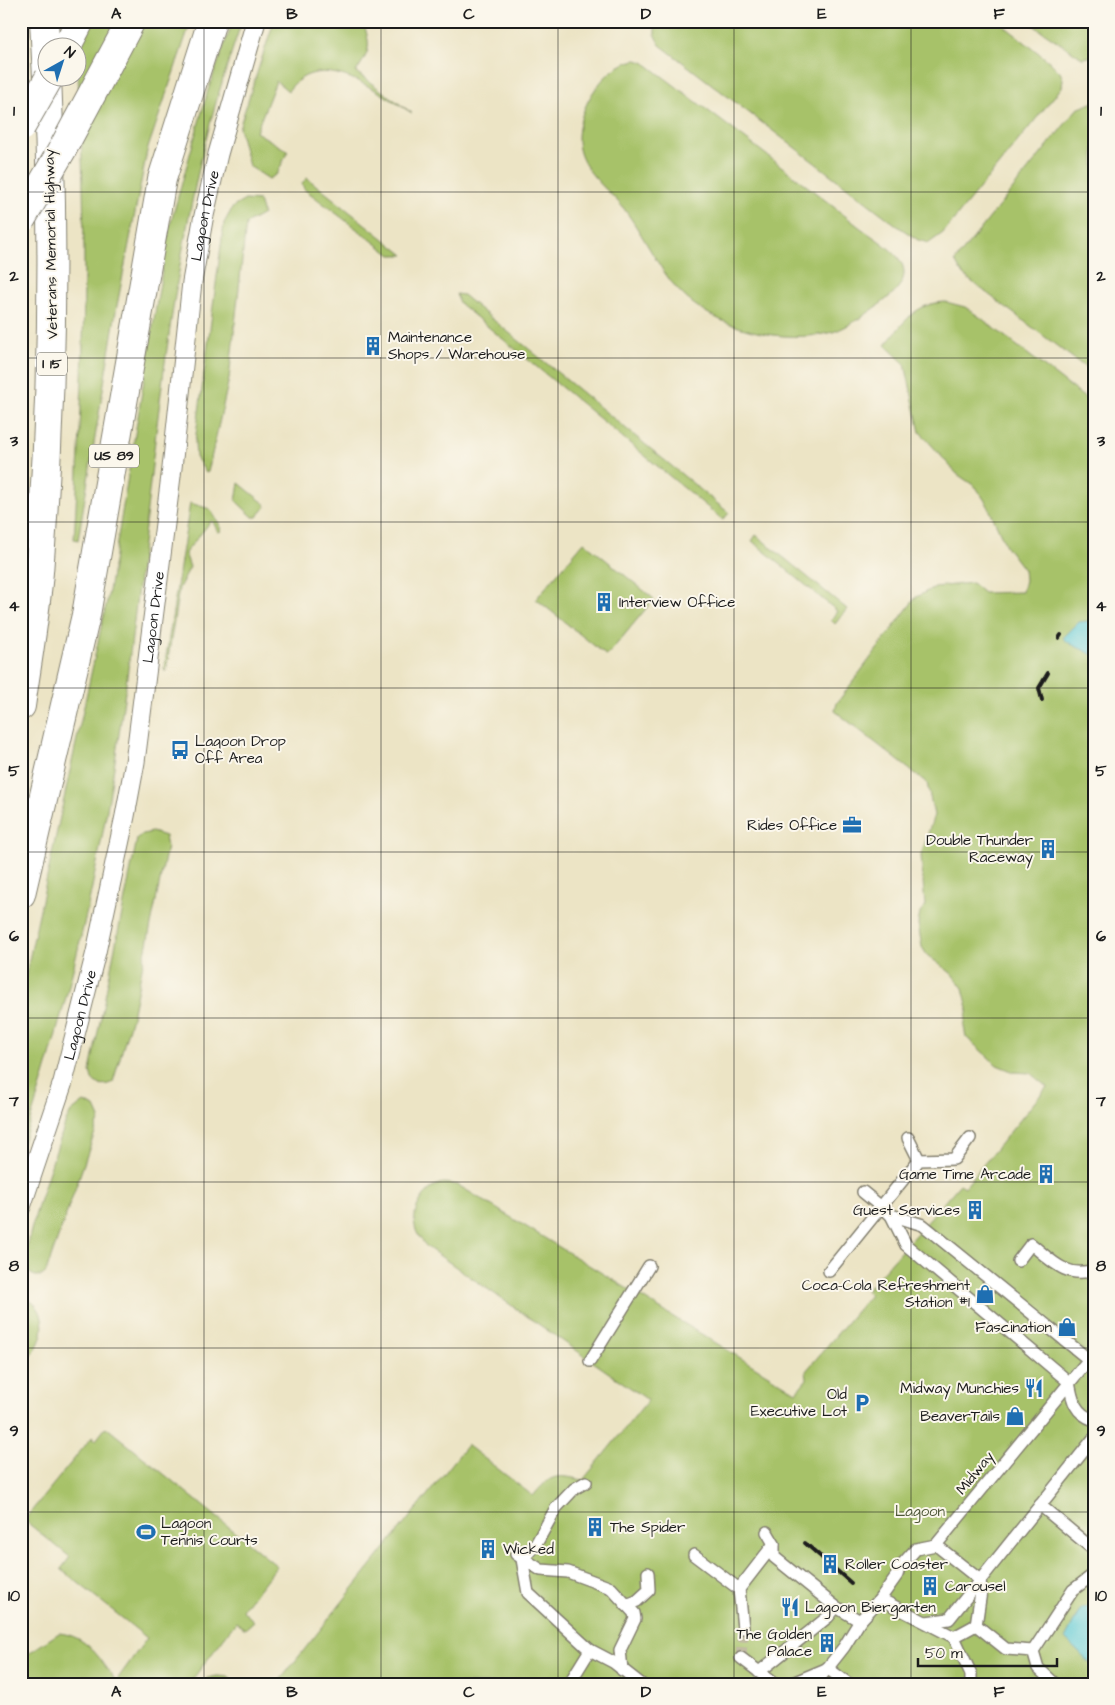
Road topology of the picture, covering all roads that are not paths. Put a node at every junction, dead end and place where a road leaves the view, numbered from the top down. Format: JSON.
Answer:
{"nodes":[{"id":1,"x":44,"y":21,"type":"edge"},
{"id":2,"x":80,"y":21,"type":"edge"},
{"id":3,"x":131,"y":21,"type":"edge"},
{"id":4,"x":212,"y":21,"type":"edge"},
{"id":5,"x":256,"y":21,"type":"edge"},
{"id":6,"x":71,"y":38,"type":"edge"},
{"id":7,"x":43,"y":88,"type":"edge"},
{"id":8,"x":21,"y":127,"type":"edge"},
{"id":9,"x":21,"y":220,"type":"edge"},
{"id":10,"x":21,"y":706,"type":"edge"},
{"id":11,"x":21,"y":894,"type":"edge"},
{"id":12,"x":908,"y":1138,"type":"dead end"},
{"id":13,"x":970,"y":1138,"type":"dead end"},
{"id":14,"x":919,"y":1160,"type":"junction"},
{"id":15,"x":863,"y":1192,"type":"dead end"},
{"id":16,"x":21,"y":1207,"type":"edge"},
{"id":17,"x":880,"y":1207,"type":"junction"},
{"id":18,"x":891,"y":1215,"type":"junction"},
{"id":19,"x":1018,"y":1261,"type":"dead end"},
{"id":20,"x":649,"y":1266,"type":"dead end"},
{"id":21,"x":1094,"y":1270,"type":"edge"},
{"id":22,"x":829,"y":1271,"type":"dead end"},
{"id":23,"x":1092,"y":1357,"type":"edge"},
{"id":24,"x":590,"y":1361,"type":"dead end"},
{"id":25,"x":1069,"y":1382,"type":"junction"},
{"id":26,"x":1094,"y":1420,"type":"edge"},
{"id":27,"x":1094,"y":1438,"type":"edge"},
{"id":28,"x":586,"y":1482,"type":"dead end"},
{"id":29,"x":1040,"y":1505,"type":"junction"},
{"id":30,"x":767,"y":1532,"type":"dead end"},
{"id":31,"x":774,"y":1544,"type":"junction"},
{"id":32,"x":936,"y":1545,"type":"junction"},
{"id":33,"x":1094,"y":1550,"type":"edge"},
{"id":34,"x":694,"y":1555,"type":"dead end"},
{"id":35,"x":519,"y":1557,"type":"junction"},
{"id":36,"x":648,"y":1573,"type":"dead end"},
{"id":37,"x":1094,"y":1574,"type":"edge"},
{"id":38,"x":980,"y":1580,"type":"junction"},
{"id":39,"x":739,"y":1588,"type":"junction"},
{"id":40,"x":880,"y":1599,"type":"junction"},
{"id":41,"x":626,"y":1605,"type":"junction"},
{"id":42,"x":836,"y":1607,"type":"junction"},
{"id":43,"x":860,"y":1621,"type":"junction"},
{"id":44,"x":926,"y":1622,"type":"junction"},
{"id":45,"x":976,"y":1625,"type":"junction"},
{"id":46,"x":743,"y":1628,"type":"tunnel mouth"},
{"id":47,"x":954,"y":1638,"type":"junction"},
{"id":48,"x":590,"y":1650,"type":"junction"},
{"id":49,"x":1034,"y":1651,"type":"junction"},
{"id":50,"x":740,"y":1658,"type":"dead end"},
{"id":51,"x":827,"y":1668,"type":"junction"},
{"id":52,"x":622,"y":1670,"type":"junction"},
{"id":53,"x":759,"y":1672,"type":"junction"},
{"id":54,"x":569,"y":1684,"type":"edge"},
{"id":55,"x":641,"y":1684,"type":"edge"},
{"id":56,"x":775,"y":1684,"type":"edge"},
{"id":57,"x":790,"y":1684,"type":"edge"},
{"id":58,"x":815,"y":1684,"type":"edge"},
{"id":59,"x":849,"y":1684,"type":"edge"},
{"id":60,"x":971,"y":1684,"type":"edge"},
{"id":61,"x":1055,"y":1684,"type":"edge"}],
"edges":[{"from":1,"to":10,"type":"highway","name":"Veterans Memorial Highway","number":"I 15"},
{"from":2,"to":6,"type":"highway"},
{"from":3,"to":9,"type":"highway","bridge":true},
{"from":4,"to":11,"type":"highway","number":"US 89"},
{"from":5,"to":16,"type":"street","name":"Lagoon Drive"},
{"from":7,"to":8,"type":"highway","bridge":true},
{"from":12,"to":14,"type":"street"},
{"from":13,"to":14,"type":"street"},
{"from":14,"to":17,"type":"street"},
{"from":15,"to":17,"type":"street"},
{"from":17,"to":18,"type":"street"},
{"from":17,"to":22,"type":"street"},
{"from":18,"to":23,"type":"street"},
{"from":18,"to":25,"type":"street"},
{"from":19,"to":21,"type":"street"},
{"from":20,"to":24,"type":"street"},
{"from":23,"to":25,"type":"street","name":"Midway"},
{"from":25,"to":26,"type":"street"},
{"from":25,"to":32,"type":"street","name":"Midway"},
{"from":27,"to":29,"type":"street"},
{"from":28,"to":35,"type":"street"},
{"from":29,"to":33,"type":"street"},
{"from":29,"to":38,"type":"street"},
{"from":30,"to":31,"type":"street"},
{"from":31,"to":39,"type":"street"},
{"from":31,"to":42,"type":"street"},
{"from":32,"to":38,"type":"street"},
{"from":32,"to":40,"type":"street"},
{"from":34,"to":39,"type":"street"},
{"from":35,"to":41,"type":"street"},
{"from":35,"to":48,"type":"street"},
{"from":36,"to":41,"type":"street"},
{"from":37,"to":49,"type":"street"},
{"from":38,"to":44,"type":"street"},
{"from":38,"to":45,"type":"street"},
{"from":39,"to":46,"type":"street"},
{"from":40,"to":43,"type":"street"},
{"from":40,"to":44,"type":"street"},
{"from":41,"to":52,"type":"street"},
{"from":42,"to":43,"type":"street"},
{"from":42,"to":53,"type":"street"},
{"from":43,"to":51,"type":"street"},
{"from":44,"to":47,"type":"street"},
{"from":45,"to":47,"type":"street"},
{"from":45,"to":49,"type":"street"},
{"from":47,"to":60,"type":"street"},
{"from":48,"to":52,"type":"street"},
{"from":48,"to":54,"type":"street"},
{"from":49,"to":61,"type":"street"},
{"from":50,"to":53,"type":"street"},
{"from":51,"to":57,"type":"street"},
{"from":51,"to":58,"type":"street"},
{"from":51,"to":59,"type":"street"},
{"from":52,"to":55,"type":"street"},
{"from":53,"to":56,"type":"street"}]}
